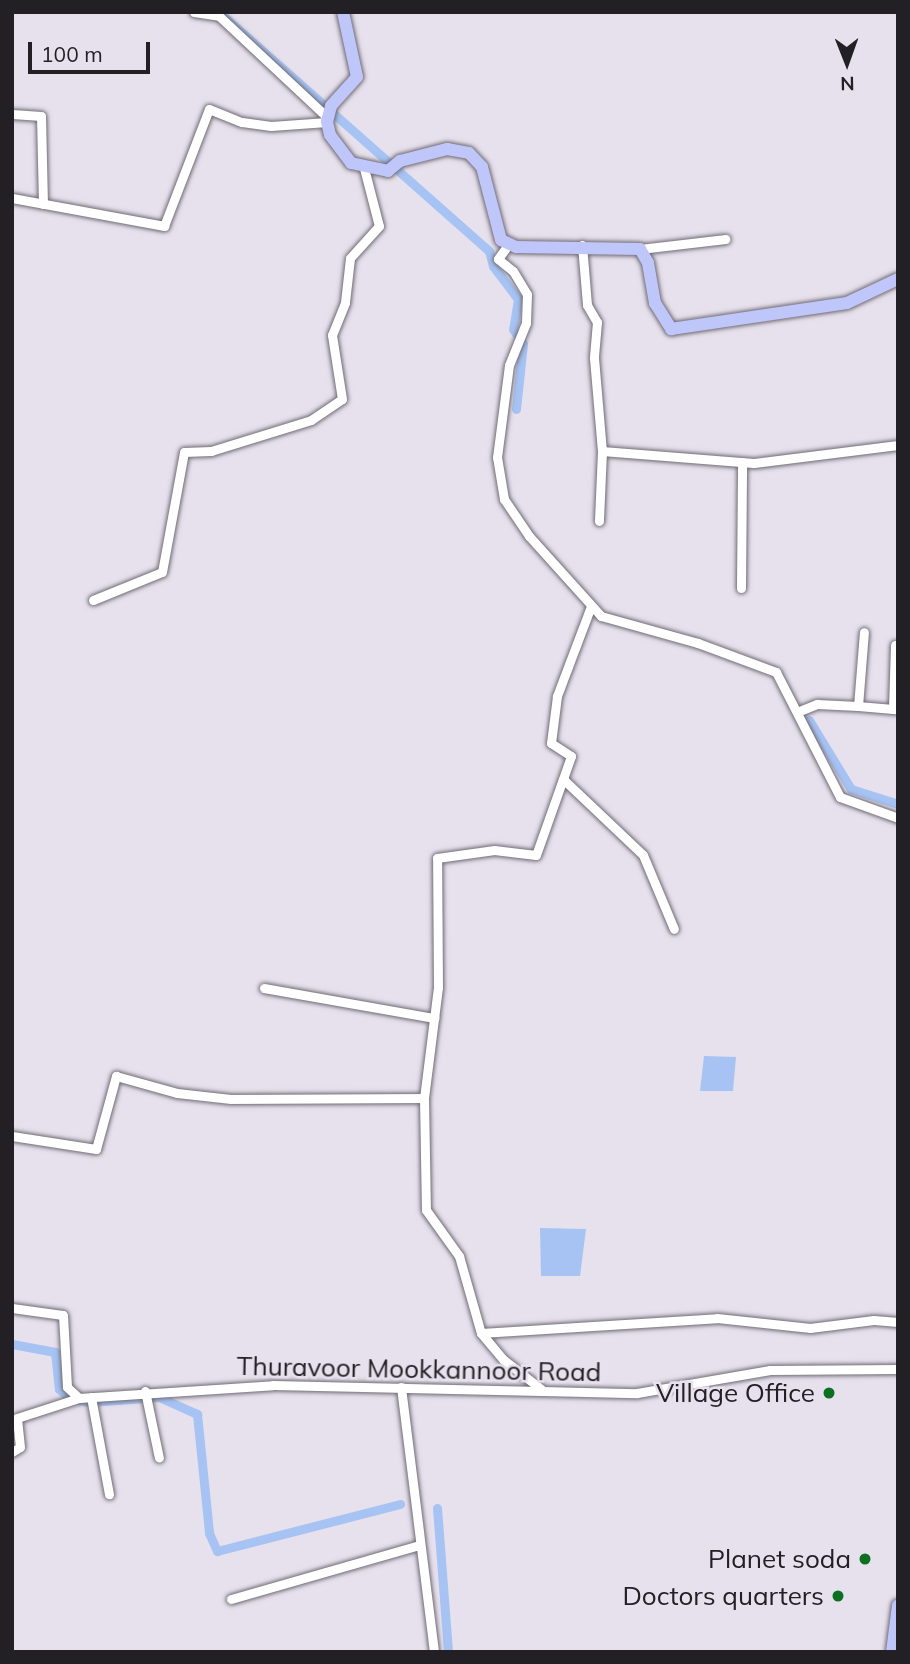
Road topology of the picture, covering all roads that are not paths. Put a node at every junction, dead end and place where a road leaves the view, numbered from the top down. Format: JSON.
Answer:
{"nodes":[{"id":1,"x":194,"y":12,"type":"edge"},
{"id":2,"x":343,"y":12,"type":"edge"},
{"id":3,"x":12,"y":114,"type":"edge"},
{"id":4,"x":328,"y":115,"type":"junction"},
{"id":5,"x":363,"y":164,"type":"junction"},
{"id":6,"x":12,"y":198,"type":"edge"},
{"id":7,"x":43,"y":204,"type":"junction"},
{"id":8,"x":724,"y":239,"type":"dead end"},
{"id":9,"x":582,"y":245,"type":"junction"},
{"id":10,"x":508,"y":246,"type":"junction"},
{"id":11,"x":640,"y":249,"type":"junction"},
{"id":12,"x":898,"y":279,"type":"edge"},
{"id":13,"x":898,"y":445,"type":"edge"},
{"id":14,"x":602,"y":451,"type":"junction"},
{"id":15,"x":742,"y":462,"type":"junction"},
{"id":16,"x":598,"y":521,"type":"dead end"},
{"id":17,"x":741,"y":588,"type":"dead end"},
{"id":18,"x":93,"y":600,"type":"dead end"},
{"id":19,"x":591,"y":606,"type":"junction"},
{"id":20,"x":864,"y":632,"type":"dead end"},
{"id":21,"x":895,"y":645,"type":"dead end"},
{"id":22,"x":858,"y":706,"type":"junction"},
{"id":23,"x":895,"y":709,"type":"edge"},
{"id":24,"x":797,"y":712,"type":"junction"},
{"id":25,"x":563,"y":779,"type":"junction"},
{"id":26,"x":898,"y":818,"type":"edge"},
{"id":27,"x":674,"y":929,"type":"dead end"},
{"id":28,"x":264,"y":988,"type":"dead end"},
{"id":29,"x":434,"y":1018,"type":"junction"},
{"id":30,"x":424,"y":1098,"type":"junction"},
{"id":31,"x":12,"y":1136,"type":"edge"},
{"id":32,"x":12,"y":1308,"type":"edge"},
{"id":33,"x":898,"y":1322,"type":"edge"},
{"id":34,"x":481,"y":1333,"type":"junction"},
{"id":35,"x":898,"y":1369,"type":"edge"},
{"id":36,"x":401,"y":1387,"type":"junction"},
{"id":37,"x":542,"y":1390,"type":"junction"},
{"id":38,"x":145,"y":1391,"type":"junction"},
{"id":39,"x":91,"y":1396,"type":"junction"},
{"id":40,"x":79,"y":1398,"type":"junction"},
{"id":41,"x":12,"y":1452,"type":"edge"},
{"id":42,"x":159,"y":1458,"type":"dead end"},
{"id":43,"x":109,"y":1494,"type":"dead end"},
{"id":44,"x":419,"y":1545,"type":"junction"},
{"id":45,"x":231,"y":1599,"type":"dead end"},
{"id":46,"x":898,"y":1605,"type":"edge"},
{"id":47,"x":434,"y":1652,"type":"edge"},
{"id":48,"x":892,"y":1652,"type":"edge"}],
"edges":[{"from":1,"to":4,"type":"street"},
{"from":2,"to":4,"type":"main road"},
{"from":3,"to":7,"type":"street"},
{"from":4,"to":5,"type":"main road"},
{"from":4,"to":7,"type":"street"},
{"from":5,"to":10,"type":"main road"},
{"from":5,"to":18,"type":"street"},
{"from":6,"to":7,"type":"street"},
{"from":8,"to":11,"type":"street"},
{"from":9,"to":10,"type":"main road"},
{"from":9,"to":11,"type":"main road"},
{"from":9,"to":14,"type":"street"},
{"from":10,"to":19,"type":"street"},
{"from":11,"to":12,"type":"main road"},
{"from":13,"to":15,"type":"street"},
{"from":14,"to":15,"type":"street"},
{"from":14,"to":16,"type":"street"},
{"from":15,"to":17,"type":"street"},
{"from":19,"to":24,"type":"street"},
{"from":19,"to":25,"type":"street"},
{"from":20,"to":22,"type":"street"},
{"from":21,"to":23,"type":"street"},
{"from":22,"to":23,"type":"street"},
{"from":22,"to":24,"type":"street"},
{"from":24,"to":26,"type":"street"},
{"from":25,"to":27,"type":"street"},
{"from":25,"to":29,"type":"street"},
{"from":28,"to":29,"type":"street"},
{"from":29,"to":30,"type":"street"},
{"from":30,"to":31,"type":"street"},
{"from":30,"to":34,"type":"street"},
{"from":32,"to":40,"type":"street"},
{"from":33,"to":34,"type":"street"},
{"from":34,"to":37,"type":"street"},
{"from":35,"to":37,"type":"street","name":"Thuravoor Mookkannoor Road"},
{"from":36,"to":37,"type":"street","name":"Thuravoor Mookkannoor Road"},
{"from":36,"to":38,"type":"street","name":"Thuravoor Mookkannoor Road"},
{"from":36,"to":44,"type":"street"},
{"from":38,"to":39,"type":"street","name":"Thuravoor Mookkannoor Road"},
{"from":38,"to":42,"type":"street"},
{"from":39,"to":40,"type":"street","name":"Thuravoor Mookkannoor Road"},
{"from":39,"to":43,"type":"street"},
{"from":40,"to":41,"type":"street","name":"Thuravoor Mookkannoor Road"},
{"from":44,"to":45,"type":"street"},
{"from":44,"to":47,"type":"street"},
{"from":46,"to":48,"type":"main road"}]}
